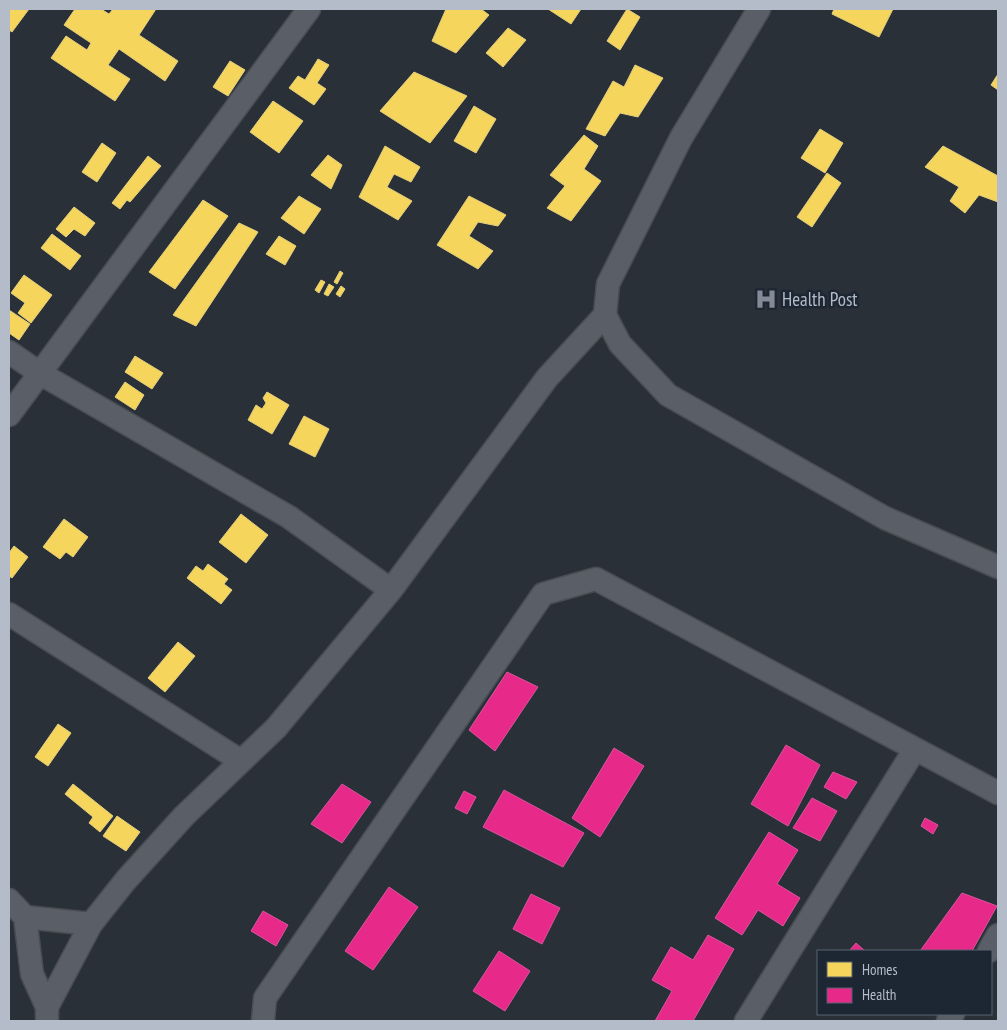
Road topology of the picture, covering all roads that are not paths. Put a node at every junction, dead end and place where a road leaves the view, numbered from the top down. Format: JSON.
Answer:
{"nodes":[{"id":1,"x":309,"y":9,"type":"edge"},
{"id":2,"x":760,"y":9,"type":"edge"},
{"id":3,"x":605,"y":314,"type":"junction"},
{"id":4,"x":9,"y":352,"type":"edge"},
{"id":5,"x":41,"y":374,"type":"junction"},
{"id":6,"x":9,"y":415,"type":"edge"},
{"id":7,"x":998,"y":568,"type":"edge"},
{"id":8,"x":391,"y":590,"type":"junction"},
{"id":9,"x":9,"y":614,"type":"edge"},
{"id":10,"x":915,"y":749,"type":"junction"},
{"id":11,"x":242,"y":761,"type":"junction"},
{"id":12,"x":998,"y":793,"type":"edge"},
{"id":13,"x":9,"y":900,"type":"edge"},
{"id":14,"x":25,"y":917,"type":"junction"},
{"id":15,"x":91,"y":924,"type":"junction"},
{"id":16,"x":998,"y":936,"type":"edge"},
{"id":17,"x":990,"y":950,"type":"edge"},
{"id":18,"x":47,"y":1014,"type":"edge"},
{"id":19,"x":263,"y":1021,"type":"edge"},
{"id":20,"x":746,"y":1021,"type":"edge"}],
"edges":[{"from":1,"to":5,"type":"street"},
{"from":2,"to":3,"type":"street"},
{"from":3,"to":7,"type":"street"},
{"from":3,"to":8,"type":"street"},
{"from":4,"to":5,"type":"street"},
{"from":5,"to":6,"type":"street"},
{"from":5,"to":8,"type":"street"},
{"from":8,"to":11,"type":"street"},
{"from":9,"to":11,"type":"street"},
{"from":10,"to":12,"type":"street"},
{"from":10,"to":19,"type":"street"},
{"from":10,"to":20,"type":"street"},
{"from":11,"to":15,"type":"street"},
{"from":13,"to":14,"type":"street"},
{"from":14,"to":15,"type":"street"},
{"from":14,"to":18,"type":"street"},
{"from":15,"to":18,"type":"street"},
{"from":16,"to":17,"type":"street"}]}
